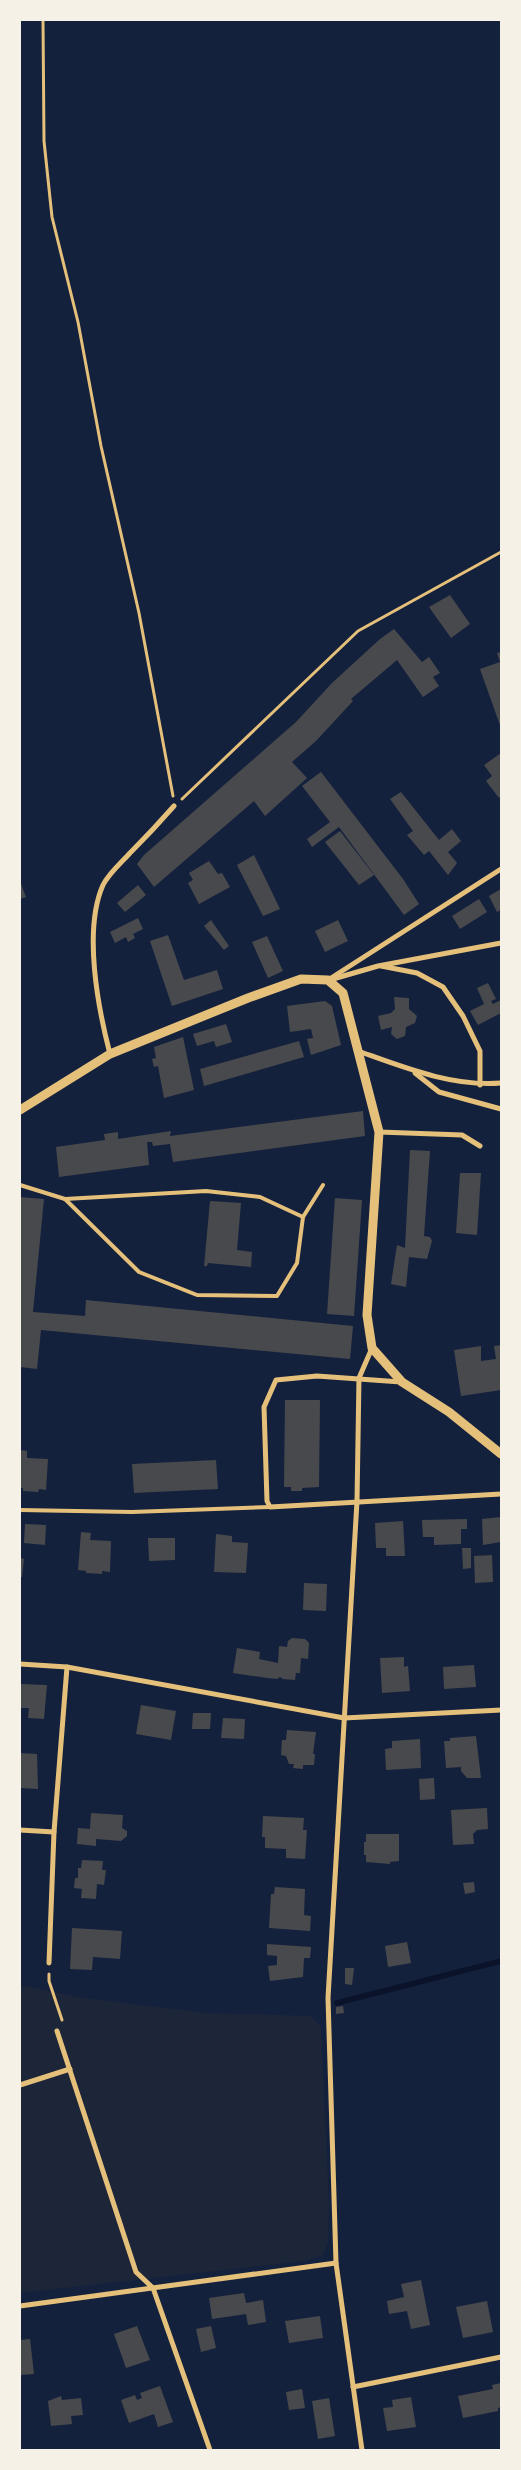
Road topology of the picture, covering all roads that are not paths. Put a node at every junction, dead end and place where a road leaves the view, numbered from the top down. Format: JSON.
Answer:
{"nodes":[{"id":1,"x":174,"y":806,"type":"road end"},
{"id":2,"x":501,"y":869,"type":"edge"},
{"id":3,"x":501,"y":943,"type":"edge"},
{"id":4,"x":378,"y":966,"type":"junction"},
{"id":5,"x":328,"y":980,"type":"junction"},
{"id":6,"x":357,"y":1050,"type":"junction"},
{"id":7,"x":110,"y":1054,"type":"junction"},
{"id":8,"x":412,"y":1071,"type":"junction"},
{"id":9,"x":501,"y":1083,"type":"edge"},
{"id":10,"x":480,"y":1085,"type":"junction"},
{"id":11,"x":501,"y":1108,"type":"edge"},
{"id":12,"x":20,"y":1110,"type":"edge"},
{"id":13,"x":379,"y":1132,"type":"junction"},
{"id":14,"x":480,"y":1146,"type":"dead end"},
{"id":15,"x":20,"y":1185,"type":"edge"},
{"id":16,"x":323,"y":1185,"type":"dead end"},
{"id":17,"x":65,"y":1199,"type":"junction"},
{"id":18,"x":303,"y":1217,"type":"junction"},
{"id":19,"x":372,"y":1348,"type":"junction"},
{"id":20,"x":359,"y":1378,"type":"junction"},
{"id":21,"x":402,"y":1382,"type":"junction"},
{"id":22,"x":501,"y":1454,"type":"edge"},
{"id":23,"x":501,"y":1494,"type":"edge"},
{"id":24,"x":357,"y":1501,"type":"junction"},
{"id":25,"x":270,"y":1507,"type":"junction"},
{"id":26,"x":20,"y":1510,"type":"edge"},
{"id":27,"x":20,"y":1664,"type":"edge"},
{"id":28,"x":67,"y":1667,"type":"junction"},
{"id":29,"x":501,"y":1710,"type":"edge"},
{"id":30,"x":344,"y":1718,"type":"junction"},
{"id":31,"x":20,"y":1830,"type":"edge"},
{"id":32,"x":54,"y":1832,"type":"junction"},
{"id":33,"x":49,"y":1963,"type":"road end"},
{"id":34,"x":57,"y":2031,"type":"road end"},
{"id":35,"x":70,"y":2069,"type":"junction"},
{"id":36,"x":20,"y":2085,"type":"edge"},
{"id":37,"x":336,"y":2263,"type":"junction"},
{"id":38,"x":153,"y":2288,"type":"junction"},
{"id":39,"x":20,"y":2306,"type":"edge"},
{"id":40,"x":501,"y":2358,"type":"edge"},
{"id":41,"x":353,"y":2387,"type":"junction"},
{"id":42,"x":210,"y":2450,"type":"edge"},
{"id":43,"x":362,"y":2450,"type":"edge"}],
"edges":[{"from":1,"to":7,"type":"street"},
{"from":2,"to":5,"type":"street"},
{"from":3,"to":4,"type":"street"},
{"from":4,"to":5,"type":"street"},
{"from":4,"to":10,"type":"street"},
{"from":5,"to":6,"type":"street"},
{"from":5,"to":7,"type":"street"},
{"from":6,"to":8,"type":"street"},
{"from":6,"to":13,"type":"street"},
{"from":7,"to":12,"type":"street"},
{"from":8,"to":10,"type":"street"},
{"from":8,"to":11,"type":"street"},
{"from":9,"to":10,"type":"street"},
{"from":13,"to":14,"type":"street"},
{"from":13,"to":19,"type":"street"},
{"from":15,"to":17,"type":"lane"},
{"from":16,"to":18,"type":"lane"},
{"from":17,"to":18,"type":"lane"},
{"from":17,"to":18,"type":"lane"},
{"from":19,"to":20,"type":"street"},
{"from":19,"to":21,"type":"street"},
{"from":20,"to":21,"type":"street"},
{"from":20,"to":24,"type":"street"},
{"from":20,"to":25,"type":"street"},
{"from":21,"to":22,"type":"street"},
{"from":23,"to":24,"type":"street"},
{"from":24,"to":25,"type":"street"},
{"from":24,"to":30,"type":"street"},
{"from":25,"to":26,"type":"lane"},
{"from":27,"to":28,"type":"street"},
{"from":28,"to":30,"type":"street"},
{"from":28,"to":32,"type":"street"},
{"from":29,"to":30,"type":"street"},
{"from":30,"to":37,"type":"street"},
{"from":31,"to":32,"type":"street"},
{"from":32,"to":33,"type":"street"},
{"from":34,"to":35,"type":"street"},
{"from":35,"to":36,"type":"street"},
{"from":35,"to":38,"type":"street"},
{"from":37,"to":38,"type":"street"},
{"from":37,"to":41,"type":"street"},
{"from":38,"to":39,"type":"street"},
{"from":38,"to":42,"type":"street"},
{"from":40,"to":41,"type":"street"},
{"from":41,"to":43,"type":"street"}]}
